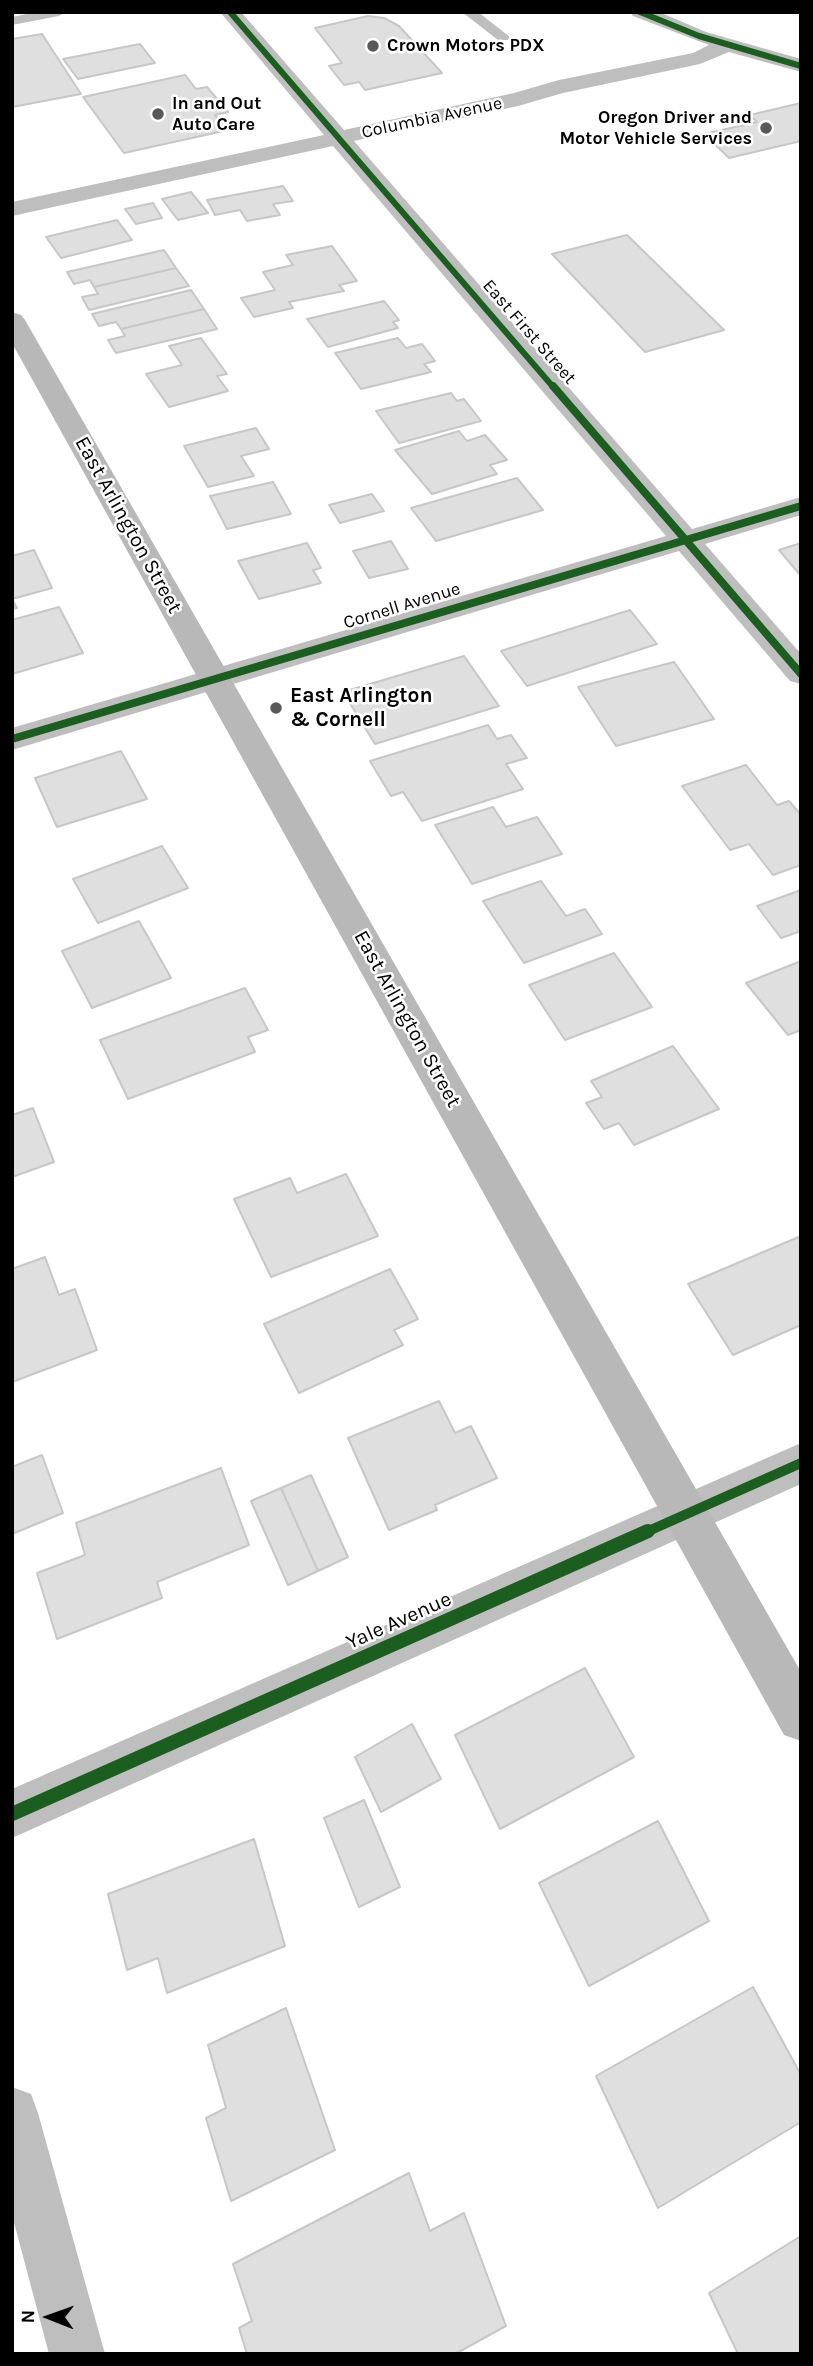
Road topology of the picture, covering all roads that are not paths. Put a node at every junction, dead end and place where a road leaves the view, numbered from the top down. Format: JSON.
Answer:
{"nodes":[{"id":1,"x":59,"y":12,"type":"edge"},
{"id":2,"x":230,"y":12,"type":"edge"},
{"id":3,"x":469,"y":12,"type":"edge"},
{"id":4,"x":640,"y":12,"type":"edge"},
{"id":5,"x":12,"y":22,"type":"edge"},
{"id":6,"x":503,"y":37,"type":"dead end"},
{"id":7,"x":726,"y":45,"type":"junction"},
{"id":8,"x":801,"y":66,"type":"edge"},
{"id":9,"x":340,"y":138,"type":"junction"},
{"id":10,"x":12,"y":209,"type":"edge"},
{"id":11,"x":12,"y":320,"type":"edge"},
{"id":12,"x":801,"y":506,"type":"edge"},
{"id":13,"x":685,"y":540,"type":"junction"},
{"id":14,"x":801,"y":674,"type":"edge"},
{"id":15,"x":215,"y":679,"type":"junction"},
{"id":16,"x":12,"y":739,"type":"edge"},
{"id":17,"x":801,"y":1463,"type":"edge"},
{"id":18,"x":686,"y":1515,"type":"junction"},
{"id":19,"x":801,"y":1718,"type":"edge"},
{"id":20,"x":12,"y":1814,"type":"edge"},
{"id":21,"x":12,"y":2113,"type":"edge"},
{"id":22,"x":77,"y":2354,"type":"edge"}],
"edges":[{"from":1,"to":5,"type":"lane"},
{"from":2,"to":9,"type":"street","name":"East First Street"},
{"from":3,"to":6,"type":"lane"},
{"from":4,"to":7,"type":"street"},
{"from":7,"to":8,"type":"street"},
{"from":7,"to":9,"type":"street","name":"Columbia Avenue"},
{"from":9,"to":10,"type":"street","name":"Columbia Avenue"},
{"from":9,"to":13,"type":"street","name":"East First Street"},
{"from":11,"to":15,"type":"main road","name":"East Arlington Street"},
{"from":12,"to":13,"type":"street","name":"Cornell Avenue"},
{"from":13,"to":14,"type":"street","name":"East First Street"},
{"from":13,"to":15,"type":"street","name":"Cornell Avenue"},
{"from":15,"to":16,"type":"street","name":"Cornell Avenue"},
{"from":15,"to":18,"type":"main road","name":"East Arlington Street"},
{"from":17,"to":18,"type":"street","name":"Yale Avenue"},
{"from":18,"to":19,"type":"main road","name":"East Arlington Street"},
{"from":18,"to":20,"type":"street","name":"Yale Avenue"},
{"from":21,"to":22,"type":"street"}]}
